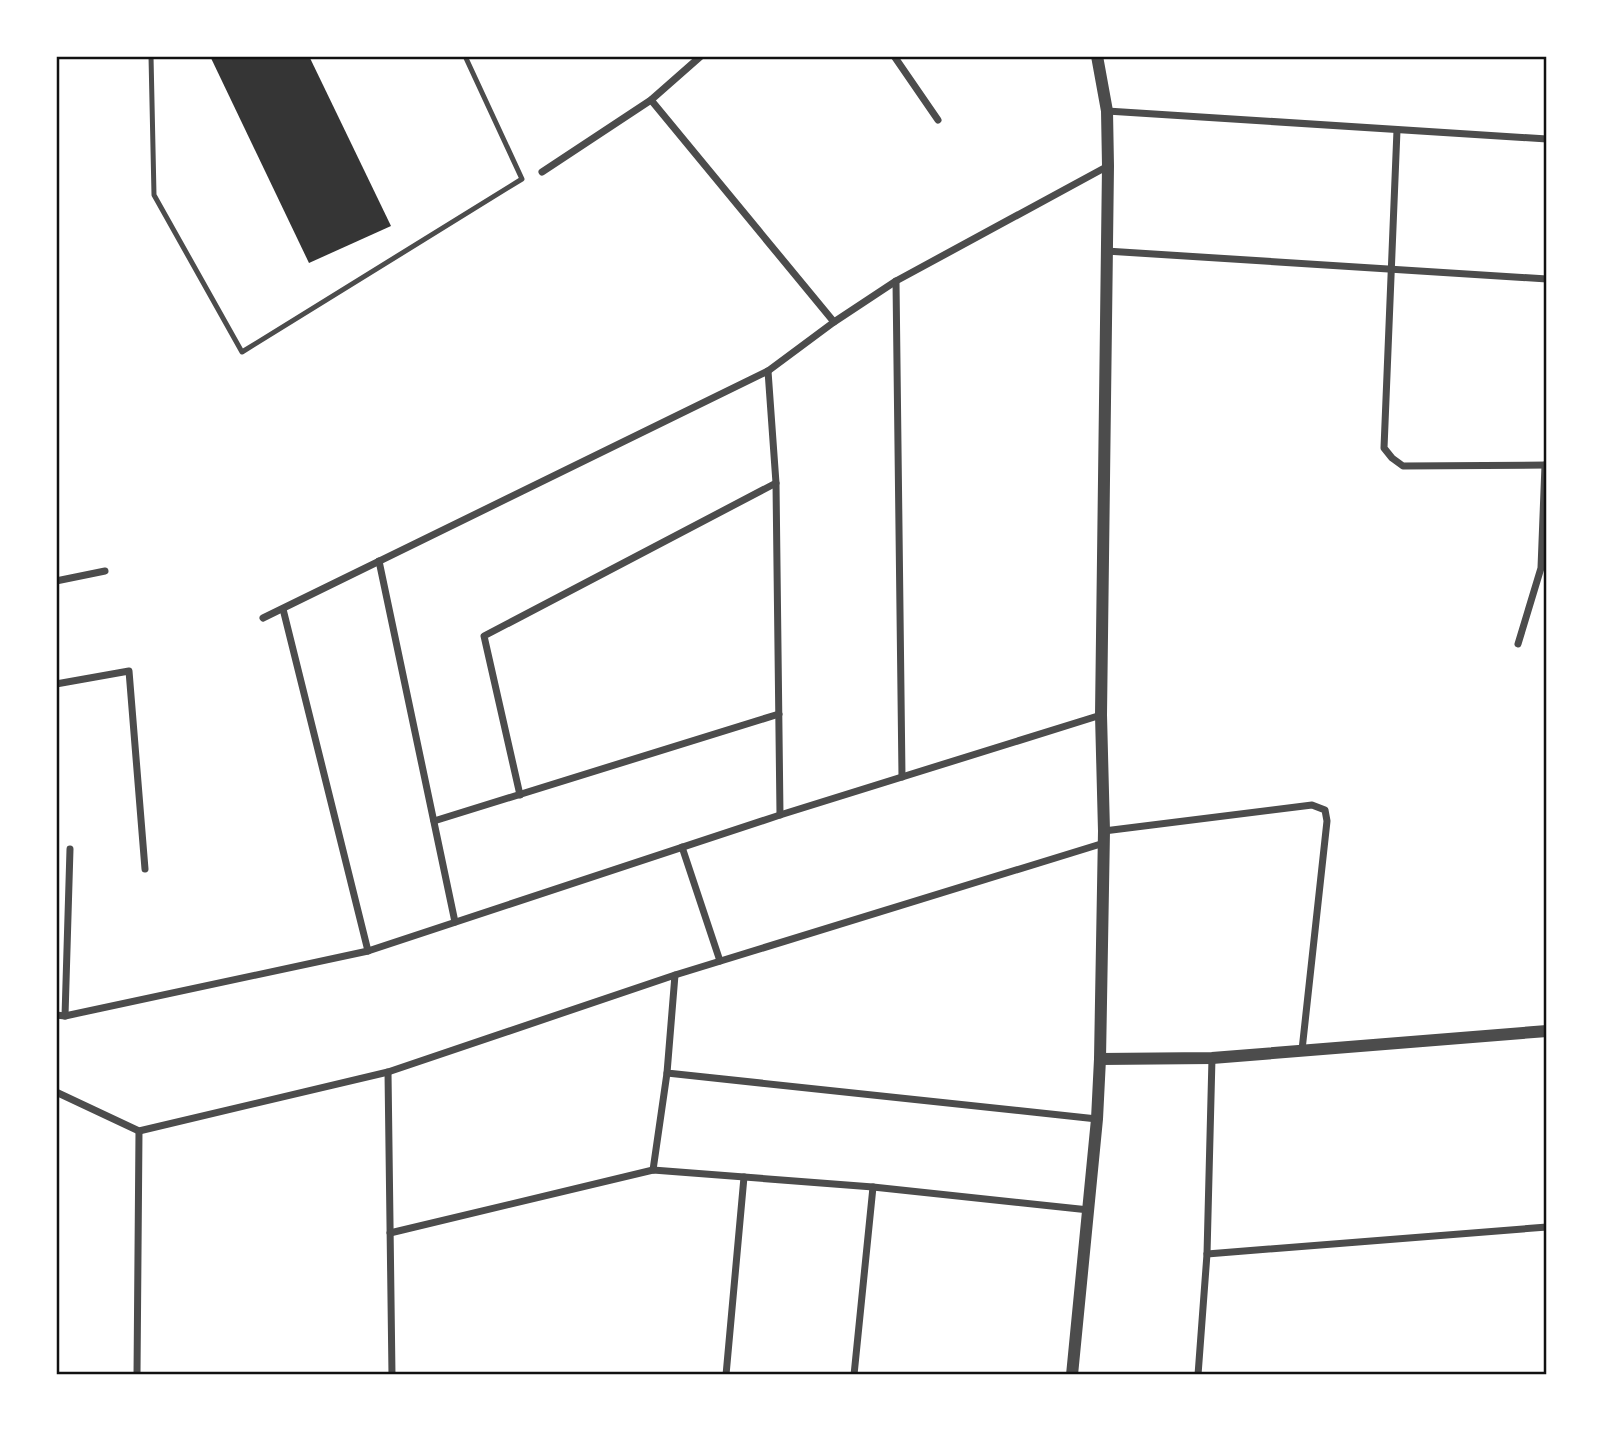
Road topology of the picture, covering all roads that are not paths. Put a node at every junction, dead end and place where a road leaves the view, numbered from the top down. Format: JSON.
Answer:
{"nodes":[{"id":1,"x":151,"y":56,"type":"edge"},
{"id":2,"x":465,"y":56,"type":"edge"},
{"id":3,"x":701,"y":56,"type":"edge"},
{"id":4,"x":894,"y":56,"type":"edge"},
{"id":5,"x":1097,"y":56,"type":"edge"},
{"id":6,"x":651,"y":100,"type":"junction"},
{"id":7,"x":1107,"y":111,"type":"junction"},
{"id":8,"x":938,"y":120,"type":"dead end"},
{"id":9,"x":1397,"y":130,"type":"junction"},
{"id":10,"x":1547,"y":139,"type":"edge"},
{"id":11,"x":1108,"y":166,"type":"junction"},
{"id":12,"x":542,"y":172,"type":"dead end"},
{"id":13,"x":1106,"y":251,"type":"junction"},
{"id":14,"x":1391,"y":270,"type":"junction"},
{"id":15,"x":1547,"y":279,"type":"edge"},
{"id":16,"x":896,"y":281,"type":"junction"},
{"id":17,"x":834,"y":322,"type":"junction"},
{"id":18,"x":768,"y":371,"type":"junction"},
{"id":19,"x":1546,"y":465,"type":"edge"},
{"id":20,"x":776,"y":483,"type":"junction"},
{"id":21,"x":379,"y":561,"type":"junction"},
{"id":22,"x":105,"y":571,"type":"dead end"},
{"id":23,"x":56,"y":581,"type":"edge"},
{"id":24,"x":283,"y":608,"type":"junction"},
{"id":25,"x":263,"y":618,"type":"dead end"},
{"id":26,"x":1518,"y":644,"type":"dead end"},
{"id":27,"x":56,"y":684,"type":"edge"},
{"id":28,"x":779,"y":714,"type":"junction"},
{"id":29,"x":1101,"y":715,"type":"junction"},
{"id":30,"x":902,"y":777,"type":"junction"},
{"id":31,"x":520,"y":795,"type":"junction"},
{"id":32,"x":780,"y":815,"type":"junction"},
{"id":33,"x":434,"y":821,"type":"junction"},
{"id":34,"x":1104,"y":837,"type":"junction"},
{"id":35,"x":682,"y":847,"type":"junction"},
{"id":36,"x":70,"y":849,"type":"dead end"},
{"id":37,"x":145,"y":869,"type":"dead end"},
{"id":38,"x":455,"y":922,"type":"junction"},
{"id":39,"x":368,"y":951,"type":"junction"},
{"id":40,"x":720,"y":961,"type":"junction"},
{"id":41,"x":675,"y":975,"type":"junction"},
{"id":42,"x":56,"y":1015,"type":"edge"},
{"id":43,"x":65,"y":1016,"type":"junction"},
{"id":44,"x":1547,"y":1031,"type":"edge"},
{"id":45,"x":1302,"y":1050,"type":"junction"},
{"id":46,"x":1212,"y":1058,"type":"junction"},
{"id":47,"x":1100,"y":1059,"type":"junction"},
{"id":48,"x":388,"y":1072,"type":"junction"},
{"id":49,"x":667,"y":1073,"type":"junction"},
{"id":50,"x":56,"y":1092,"type":"edge"},
{"id":51,"x":1097,"y":1119,"type":"junction"},
{"id":52,"x":139,"y":1131,"type":"junction"},
{"id":53,"x":653,"y":1170,"type":"junction"},
{"id":54,"x":744,"y":1177,"type":"junction"},
{"id":55,"x":873,"y":1187,"type":"junction"},
{"id":56,"x":1089,"y":1210,"type":"junction"},
{"id":57,"x":1547,"y":1227,"type":"edge"},
{"id":58,"x":390,"y":1233,"type":"junction"},
{"id":59,"x":1207,"y":1254,"type":"junction"},
{"id":60,"x":137,"y":1375,"type":"edge"},
{"id":61,"x":392,"y":1375,"type":"edge"},
{"id":62,"x":726,"y":1375,"type":"edge"},
{"id":63,"x":854,"y":1375,"type":"edge"},
{"id":64,"x":1072,"y":1375,"type":"edge"},
{"id":65,"x":1198,"y":1375,"type":"edge"}],
"edges":[{"from":1,"to":2,"type":"lane"},
{"from":3,"to":6,"type":"street"},
{"from":4,"to":8,"type":"street"},
{"from":5,"to":7,"type":"street"},
{"from":6,"to":12,"type":"street"},
{"from":6,"to":17,"type":"street"},
{"from":7,"to":9,"type":"street"},
{"from":7,"to":11,"type":"street"},
{"from":9,"to":10,"type":"street"},
{"from":9,"to":14,"type":"street"},
{"from":11,"to":13,"type":"street"},
{"from":11,"to":16,"type":"street"},
{"from":13,"to":14,"type":"street"},
{"from":13,"to":29,"type":"street"},
{"from":14,"to":15,"type":"street"},
{"from":14,"to":19,"type":"street"},
{"from":16,"to":17,"type":"street"},
{"from":16,"to":30,"type":"street"},
{"from":17,"to":18,"type":"street"},
{"from":18,"to":20,"type":"street"},
{"from":18,"to":21,"type":"street"},
{"from":19,"to":26,"type":"street"},
{"from":20,"to":28,"type":"street"},
{"from":20,"to":31,"type":"street"},
{"from":21,"to":24,"type":"street"},
{"from":21,"to":33,"type":"street"},
{"from":22,"to":23,"type":"street"},
{"from":24,"to":25,"type":"street"},
{"from":24,"to":39,"type":"street"},
{"from":27,"to":37,"type":"street"},
{"from":28,"to":31,"type":"street"},
{"from":28,"to":32,"type":"street"},
{"from":29,"to":30,"type":"street"},
{"from":29,"to":34,"type":"street"},
{"from":30,"to":32,"type":"street"},
{"from":31,"to":33,"type":"street"},
{"from":32,"to":35,"type":"street"},
{"from":33,"to":38,"type":"street"},
{"from":34,"to":40,"type":"street"},
{"from":34,"to":45,"type":"street"},
{"from":34,"to":47,"type":"street"},
{"from":35,"to":38,"type":"street"},
{"from":35,"to":40,"type":"street"},
{"from":36,"to":43,"type":"street"},
{"from":38,"to":39,"type":"street"},
{"from":39,"to":43,"type":"street"},
{"from":40,"to":41,"type":"street"},
{"from":41,"to":48,"type":"street"},
{"from":41,"to":49,"type":"street"},
{"from":42,"to":43,"type":"street"},
{"from":44,"to":45,"type":"street"},
{"from":45,"to":46,"type":"street"},
{"from":46,"to":47,"type":"street"},
{"from":46,"to":59,"type":"street"},
{"from":47,"to":51,"type":"street"},
{"from":48,"to":52,"type":"street"},
{"from":48,"to":58,"type":"street"},
{"from":49,"to":51,"type":"street"},
{"from":49,"to":53,"type":"street"},
{"from":50,"to":52,"type":"street"},
{"from":51,"to":56,"type":"street"},
{"from":52,"to":60,"type":"street"},
{"from":53,"to":54,"type":"street"},
{"from":53,"to":58,"type":"street"},
{"from":54,"to":55,"type":"street"},
{"from":54,"to":62,"type":"street"},
{"from":55,"to":56,"type":"street"},
{"from":55,"to":63,"type":"street"},
{"from":56,"to":64,"type":"street"},
{"from":57,"to":59,"type":"street"},
{"from":58,"to":61,"type":"street"},
{"from":59,"to":65,"type":"street"}]}
